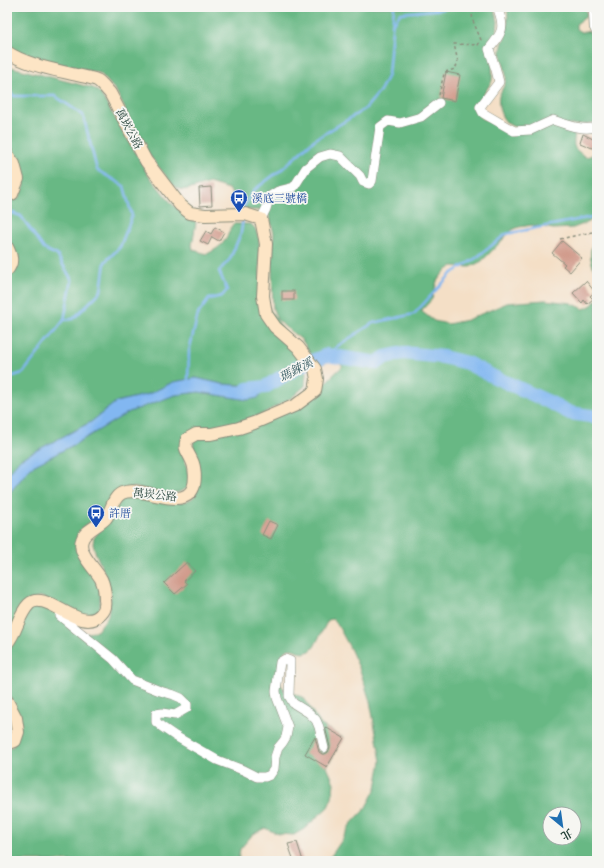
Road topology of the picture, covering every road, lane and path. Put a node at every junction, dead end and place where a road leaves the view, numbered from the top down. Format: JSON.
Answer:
{"nodes":[{"id":1,"x":471,"y":7,"type":"edge"},
{"id":2,"x":497,"y":7,"type":"edge"},
{"id":3,"x":591,"y":7,"type":"edge"},
{"id":4,"x":597,"y":38,"type":"edge"},
{"id":5,"x":7,"y":52,"type":"edge"},
{"id":6,"x":439,"y":103,"type":"joint"},
{"id":7,"x":597,"y":120,"type":"edge"},
{"id":8,"x":594,"y":128,"type":"edge"},
{"id":9,"x":7,"y":154,"type":"edge"},
{"id":10,"x":7,"y":196,"type":"edge"},
{"id":11,"x":261,"y":219,"type":"junction"},
{"id":12,"x":597,"y":231,"type":"edge"},
{"id":13,"x":560,"y":239,"type":"dead end"},
{"id":14,"x":7,"y":247,"type":"edge"},
{"id":15,"x":7,"y":270,"type":"edge"},
{"id":16,"x":62,"y":610,"type":"junction"},
{"id":17,"x":7,"y":643,"type":"edge"},
{"id":18,"x":7,"y":701,"type":"edge"},
{"id":19,"x":7,"y":744,"type":"edge"},
{"id":20,"x":324,"y":748,"type":"dead end"}],
"edges":[{"from":1,"to":6,"type":"path"},
{"from":2,"to":8,"type":"street"},
{"from":3,"to":4,"type":"lane"},
{"from":5,"to":11,"type":"street","name":"萬崁公路"},
{"from":6,"to":11,"type":"street"},
{"from":7,"to":8,"type":"lane"},
{"from":9,"to":10,"type":"street"},
{"from":11,"to":16,"type":"street","name":"萬崁公路"},
{"from":12,"to":13,"type":"path"},
{"from":14,"to":15,"type":"street"},
{"from":16,"to":17,"type":"street","name":"萬崁公路"},
{"from":16,"to":20,"type":"street"},
{"from":18,"to":19,"type":"street"}]}
